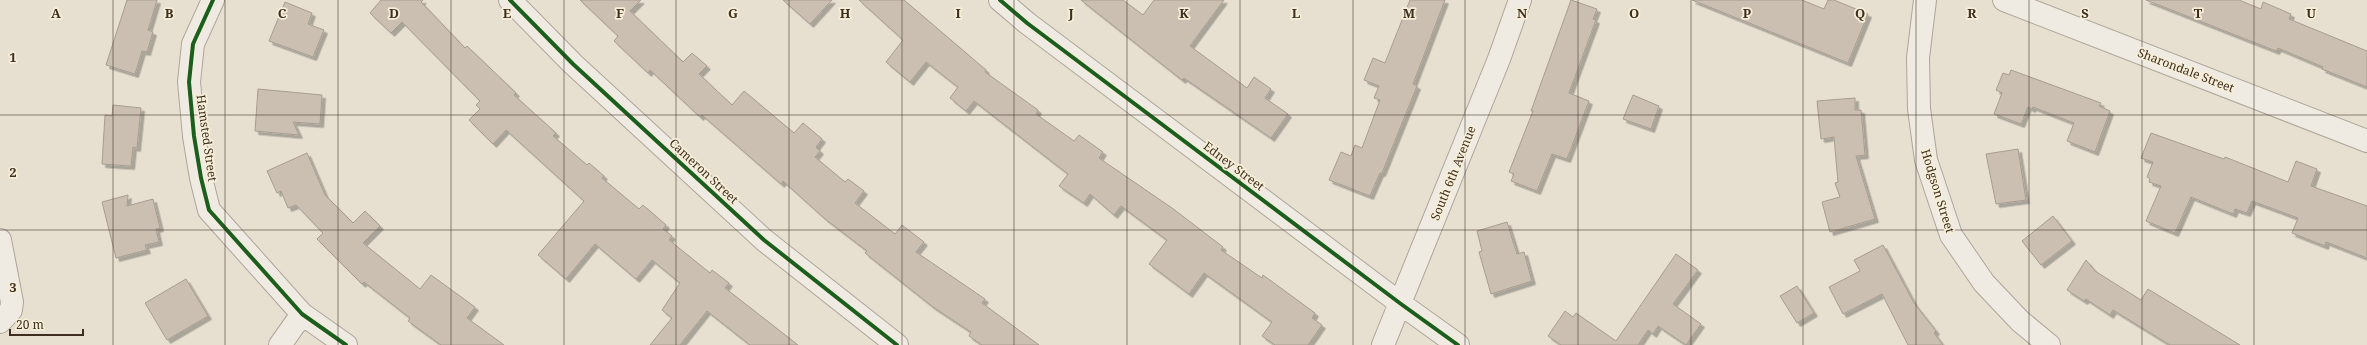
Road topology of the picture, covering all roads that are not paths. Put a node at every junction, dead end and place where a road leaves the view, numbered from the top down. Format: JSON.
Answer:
{"nodes":[{"id":1,"x":214,"y":0,"type":"edge"},
{"id":2,"x":510,"y":0,"type":"edge"},
{"id":3,"x":1000,"y":0,"type":"edge"},
{"id":4,"x":1520,"y":0,"type":"edge"},
{"id":5,"x":1925,"y":0,"type":"edge"},
{"id":6,"x":2004,"y":0,"type":"edge"},
{"id":7,"x":2367,"y":141,"type":"edge"},
{"id":8,"x":0,"y":240,"type":"edge"},
{"id":9,"x":1401,"y":304,"type":"junction"},
{"id":10,"x":302,"y":314,"type":"junction"},
{"id":11,"x":0,"y":322,"type":"edge"},
{"id":12,"x":280,"y":345,"type":"edge"},
{"id":13,"x":346,"y":345,"type":"edge"},
{"id":14,"x":897,"y":345,"type":"edge"},
{"id":15,"x":1383,"y":345,"type":"edge"},
{"id":16,"x":1458,"y":345,"type":"edge"},
{"id":17,"x":2049,"y":345,"type":"edge"}],
"edges":[{"from":1,"to":10,"type":"street","name":"Hamsted Street"},
{"from":2,"to":14,"type":"street","name":"Cameron Street"},
{"from":3,"to":9,"type":"street","name":"Edney Street"},
{"from":4,"to":9,"type":"street","name":"South 6th Avenue"},
{"from":5,"to":17,"type":"street","name":"Hodgson Street"},
{"from":6,"to":7,"type":"street","name":"Sharondale Street"},
{"from":8,"to":11,"type":"street"},
{"from":9,"to":15,"type":"street","name":"South 6th Avenue"},
{"from":9,"to":16,"type":"street","name":"Edney Street"},
{"from":10,"to":12,"type":"street"},
{"from":10,"to":13,"type":"street","name":"Hamsted Street"}]}
